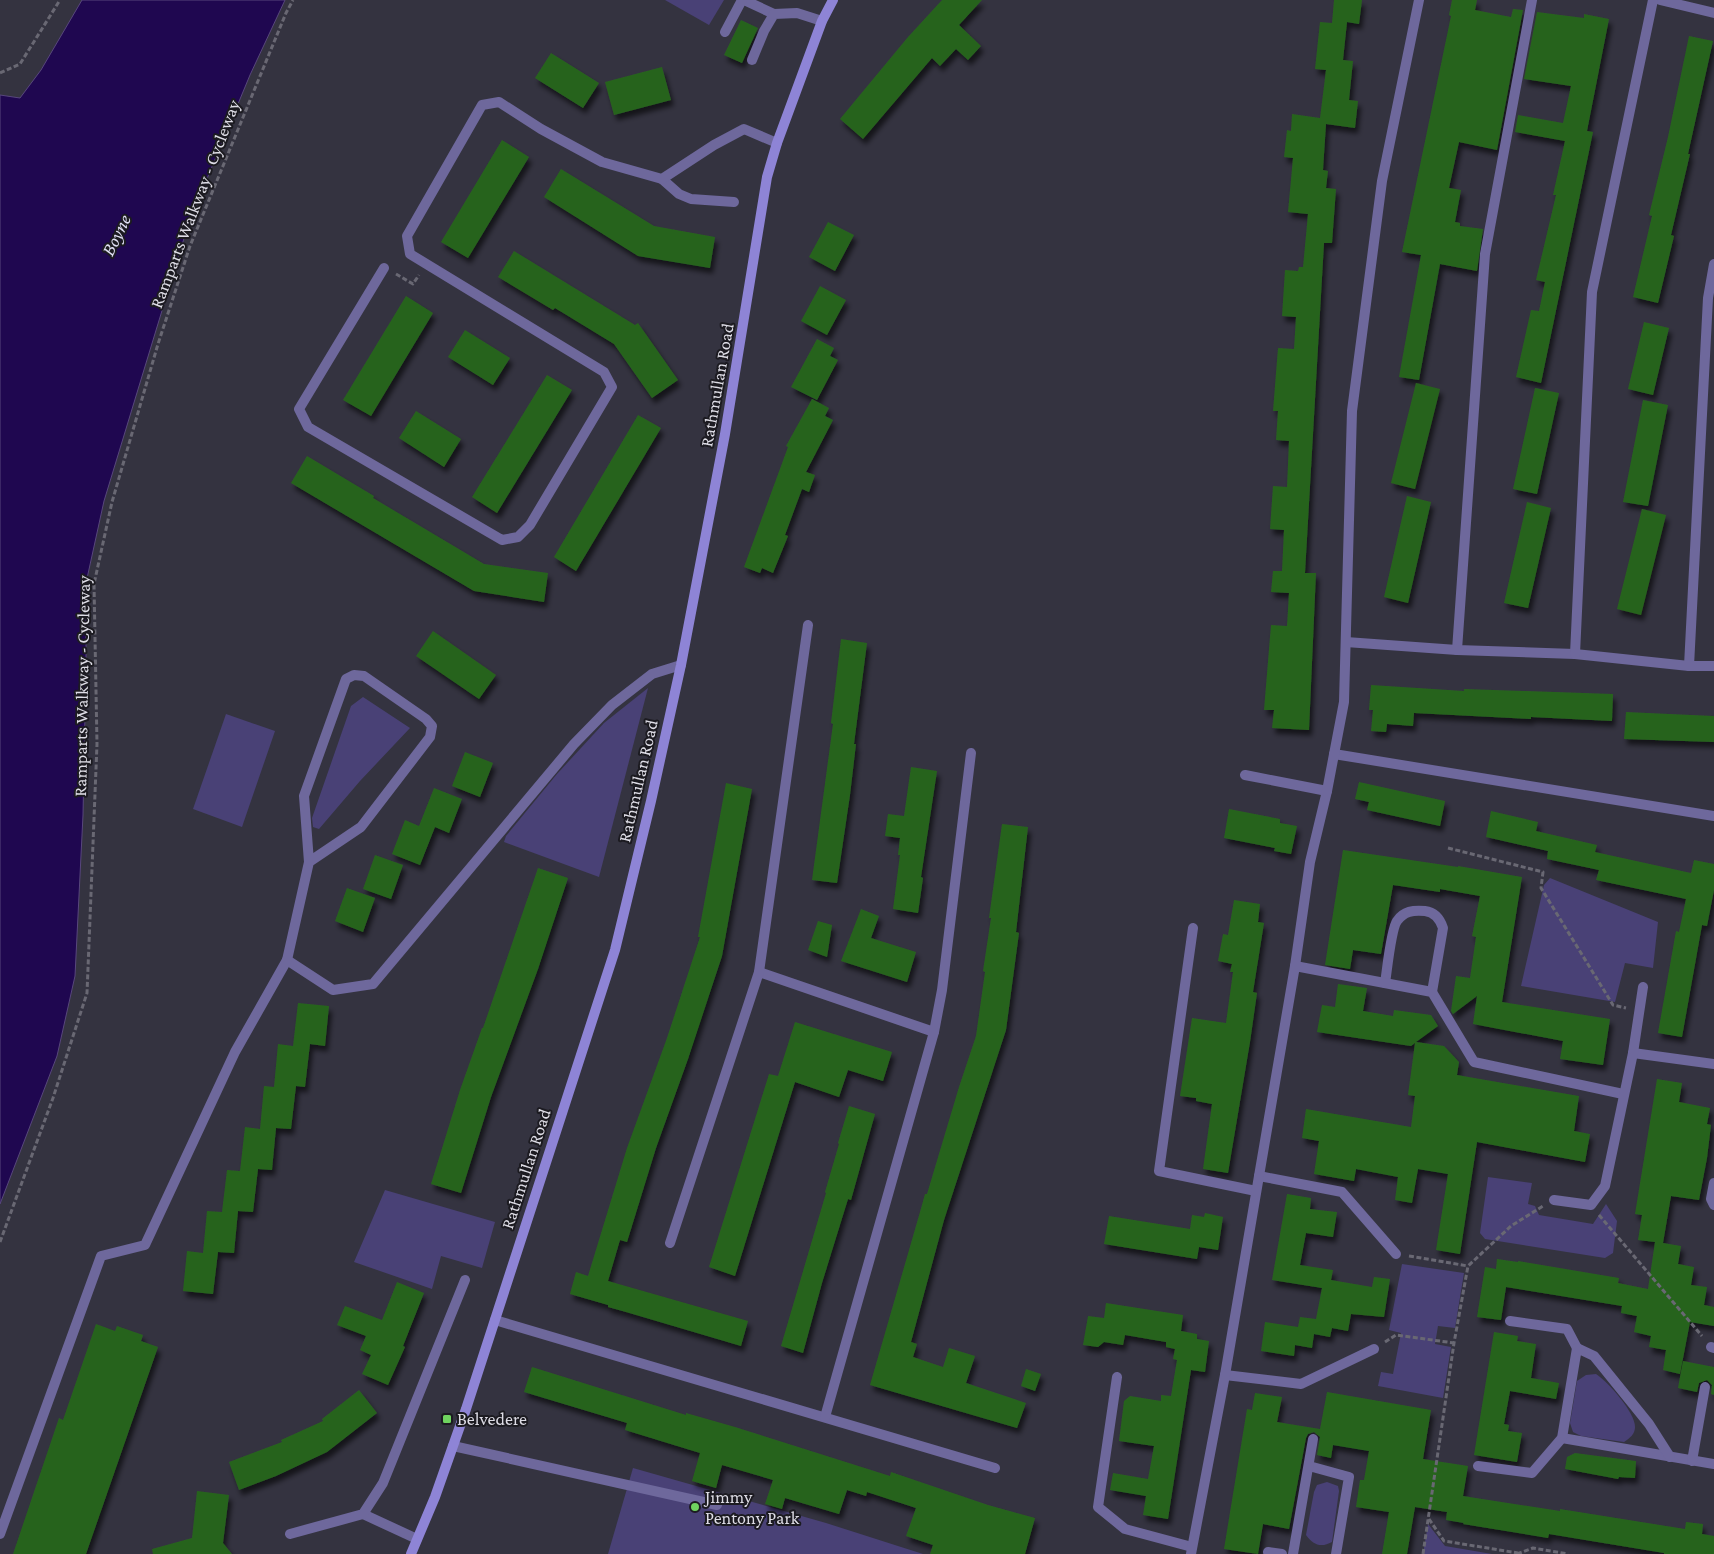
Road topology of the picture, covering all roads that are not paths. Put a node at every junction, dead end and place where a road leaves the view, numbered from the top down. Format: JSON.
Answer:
{"nodes":[{"id":1,"x":743,"y":0,"type":"edge"},
{"id":2,"x":833,"y":0,"type":"edge"},
{"id":3,"x":1419,"y":0,"type":"edge"},
{"id":4,"x":1532,"y":0,"type":"edge"},
{"id":5,"x":1653,"y":0,"type":"edge"},
{"id":6,"x":1660,"y":0,"type":"edge"},
{"id":7,"x":1714,"y":13,"type":"edge"},
{"id":8,"x":774,"y":14,"type":"junction"},
{"id":9,"x":822,"y":21,"type":"junction"},
{"id":10,"x":726,"y":32,"type":"dead end"},
{"id":11,"x":752,"y":60,"type":"dead end"},
{"id":12,"x":777,"y":144,"type":"junction"},
{"id":13,"x":662,"y":179,"type":"junction"},
{"id":14,"x":734,"y":202,"type":"dead end"},
{"id":15,"x":1714,"y":264,"type":"edge"},
{"id":16,"x":384,"y":268,"type":"road end"},
{"id":17,"x":808,"y":625,"type":"dead end"},
{"id":18,"x":1346,"y":642,"type":"junction"},
{"id":19,"x":1456,"y":650,"type":"junction"},
{"id":20,"x":1575,"y":654,"type":"junction"},
{"id":21,"x":681,"y":665,"type":"junction"},
{"id":22,"x":1689,"y":666,"type":"junction"},
{"id":23,"x":1714,"y":666,"type":"edge"},
{"id":24,"x":972,"y":753,"type":"dead end"},
{"id":25,"x":1334,"y":754,"type":"junction"},
{"id":26,"x":1245,"y":775,"type":"dead end"},
{"id":27,"x":1327,"y":791,"type":"junction"},
{"id":28,"x":1714,"y":816,"type":"edge"},
{"id":29,"x":309,"y":862,"type":"junction"},
{"id":30,"x":1192,"y":928,"type":"dead end"},
{"id":31,"x":287,"y":960,"type":"junction"},
{"id":32,"x":1295,"y":966,"type":"junction"},
{"id":33,"x":759,"y":972,"type":"junction"},
{"id":34,"x":1385,"y":983,"type":"junction"},
{"id":35,"x":1643,"y":987,"type":"dead end"},
{"id":36,"x":1432,"y":992,"type":"junction"},
{"id":37,"x":934,"y":1032,"type":"junction"},
{"id":38,"x":1633,"y":1053,"type":"junction"},
{"id":39,"x":1714,"y":1064,"type":"edge"},
{"id":40,"x":1623,"y":1094,"type":"junction"},
{"id":41,"x":1259,"y":1176,"type":"junction"},
{"id":42,"x":1714,"y":1183,"type":"edge"},
{"id":43,"x":1256,"y":1191,"type":"junction"},
{"id":44,"x":1554,"y":1200,"type":"road end"},
{"id":45,"x":1714,"y":1205,"type":"edge"},
{"id":46,"x":670,"y":1243,"type":"dead end"},
{"id":47,"x":1396,"y":1254,"type":"road end"},
{"id":48,"x":465,"y":1280,"type":"dead end"},
{"id":49,"x":495,"y":1320,"type":"junction"},
{"id":50,"x":1510,"y":1321,"type":"dead end"},
{"id":51,"x":1577,"y":1348,"type":"junction"},
{"id":52,"x":1374,"y":1349,"type":"road end"},
{"id":53,"x":1225,"y":1375,"type":"junction"},
{"id":54,"x":1117,"y":1377,"type":"dead end"},
{"id":55,"x":1705,"y":1387,"type":"dead end"},
{"id":56,"x":825,"y":1417,"type":"junction"},
{"id":57,"x":1562,"y":1438,"type":"junction"},
{"id":58,"x":1313,"y":1439,"type":"dead end"},
{"id":59,"x":453,"y":1446,"type":"junction"},
{"id":60,"x":1670,"y":1457,"type":"junction"},
{"id":61,"x":1692,"y":1460,"type":"junction"},
{"id":62,"x":1714,"y":1464,"type":"edge"},
{"id":63,"x":1310,"y":1466,"type":"junction"},
{"id":64,"x":1478,"y":1466,"type":"dead end"},
{"id":65,"x":995,"y":1468,"type":"dead end"},
{"id":66,"x":717,"y":1505,"type":"dead end"},
{"id":67,"x":363,"y":1514,"type":"junction"},
{"id":68,"x":0,"y":1534,"type":"edge"},
{"id":69,"x":290,"y":1534,"type":"dead end"},
{"id":70,"x":417,"y":1539,"type":"junction"},
{"id":71,"x":1192,"y":1551,"type":"edge"},
{"id":72,"x":1268,"y":1552,"type":"dead end"},
{"id":73,"x":410,"y":1554,"type":"edge"},
{"id":74,"x":1282,"y":1554,"type":"edge"},
{"id":75,"x":1293,"y":1554,"type":"edge"},
{"id":76,"x":1336,"y":1554,"type":"edge"}],
"edges":[{"from":1,"to":8,"type":"street"},
{"from":1,"to":10,"type":"street"},
{"from":2,"to":9,"type":"street","name":"Rathmullan Road"},
{"from":3,"to":18,"type":"street"},
{"from":4,"to":19,"type":"street"},
{"from":5,"to":20,"type":"street"},
{"from":6,"to":7,"type":"street"},
{"from":8,"to":9,"type":"street"},
{"from":8,"to":11,"type":"street"},
{"from":9,"to":12,"type":"street","name":"Rathmullan Road"},
{"from":12,"to":13,"type":"street"},
{"from":12,"to":21,"type":"street","name":"Rathmullan Road"},
{"from":13,"to":14,"type":"street"},
{"from":13,"to":16,"type":"street"},
{"from":15,"to":22,"type":"street"},
{"from":17,"to":33,"type":"street"},
{"from":18,"to":19,"type":"street"},
{"from":18,"to":25,"type":"street"},
{"from":19,"to":20,"type":"street"},
{"from":20,"to":22,"type":"street"},
{"from":21,"to":31,"type":"street"},
{"from":21,"to":49,"type":"street","name":"Rathmullan Road"},
{"from":22,"to":23,"type":"street"},
{"from":24,"to":37,"type":"street"},
{"from":25,"to":27,"type":"street"},
{"from":25,"to":28,"type":"street"},
{"from":26,"to":27,"type":"street"},
{"from":27,"to":32,"type":"street"},
{"from":29,"to":29,"type":"street"},
{"from":29,"to":31,"type":"street"},
{"from":30,"to":43,"type":"street"},
{"from":31,"to":68,"type":"street"},
{"from":32,"to":34,"type":"street"},
{"from":32,"to":41,"type":"street"},
{"from":33,"to":37,"type":"street"},
{"from":33,"to":46,"type":"street"},
{"from":34,"to":36,"type":"street"},
{"from":34,"to":36,"type":"street"},
{"from":35,"to":38,"type":"street"},
{"from":36,"to":40,"type":"street"},
{"from":37,"to":56,"type":"street"},
{"from":38,"to":39,"type":"street"},
{"from":38,"to":40,"type":"street"},
{"from":40,"to":44,"type":"street"},
{"from":41,"to":43,"type":"street"},
{"from":41,"to":47,"type":"street"},
{"from":42,"to":45,"type":"street"},
{"from":43,"to":53,"type":"street"},
{"from":48,"to":67,"type":"street"},
{"from":49,"to":56,"type":"street"},
{"from":49,"to":59,"type":"street","name":"Rathmullan Road"},
{"from":50,"to":51,"type":"street"},
{"from":51,"to":57,"type":"street"},
{"from":51,"to":60,"type":"street"},
{"from":52,"to":53,"type":"street"},
{"from":53,"to":71,"type":"street"},
{"from":54,"to":71,"type":"street"},
{"from":55,"to":61,"type":"street"},
{"from":56,"to":65,"type":"street"},
{"from":57,"to":60,"type":"street"},
{"from":57,"to":64,"type":"street"},
{"from":58,"to":63,"type":"street"},
{"from":59,"to":66,"type":"street"},
{"from":59,"to":70,"type":"street","name":"Rathmullan Road"},
{"from":60,"to":61,"type":"street"},
{"from":61,"to":62,"type":"street"},
{"from":63,"to":75,"type":"street"},
{"from":63,"to":76,"type":"street"},
{"from":67,"to":69,"type":"street"},
{"from":67,"to":70,"type":"street"},
{"from":70,"to":73,"type":"street","name":"Rathmullan Road"},
{"from":72,"to":74,"type":"street"}]}
